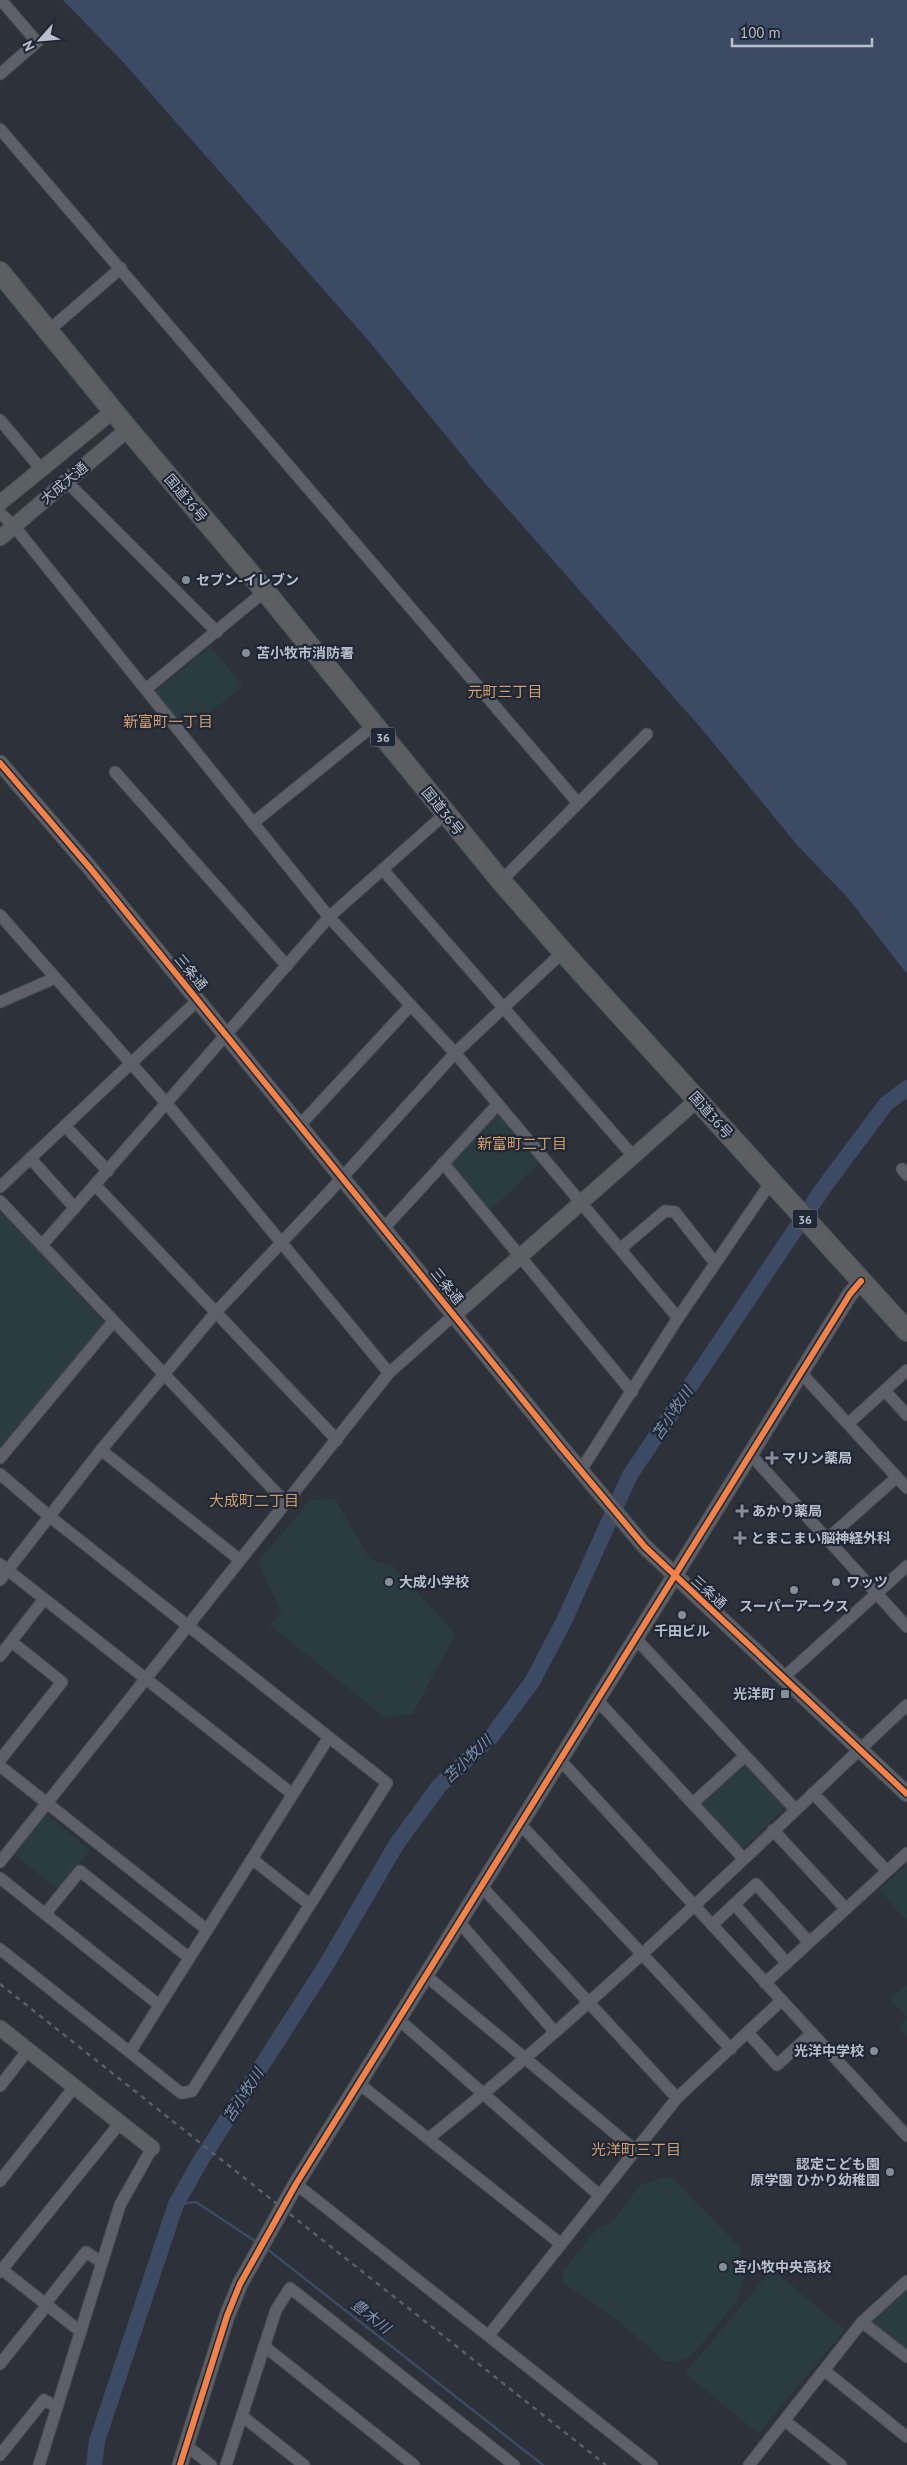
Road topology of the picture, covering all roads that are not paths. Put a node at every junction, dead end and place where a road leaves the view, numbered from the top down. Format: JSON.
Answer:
{"nodes":[{"id":1,"x":1,"y":0,"type":"edge"},
{"id":2,"x":0,"y":74,"type":"edge"},
{"id":3,"x":0,"y":129,"type":"edge"},
{"id":4,"x":122,"y":268,"type":"junction"},
{"id":5,"x":0,"y":272,"type":"edge"},
{"id":6,"x":48,"y":331,"type":"junction"},
{"id":7,"x":113,"y":411,"type":"junction"},
{"id":8,"x":0,"y":420,"type":"edge"},
{"id":9,"x":128,"y":429,"type":"junction"},
{"id":10,"x":41,"y":469,"type":"junction"},
{"id":11,"x":66,"y":481,"type":"junction"},
{"id":12,"x":0,"y":503,"type":"edge"},
{"id":13,"x":0,"y":513,"type":"edge"},
{"id":14,"x":14,"y":526,"type":"junction"},
{"id":15,"x":0,"y":538,"type":"edge"},
{"id":16,"x":265,"y":591,"type":"junction"},
{"id":17,"x":217,"y":632,"type":"junction"},
{"id":18,"x":146,"y":689,"type":"junction"},
{"id":19,"x":374,"y":725,"type":"junction"},
{"id":20,"x":647,"y":734,"type":"dead end"},
{"id":21,"x":0,"y":763,"type":"edge"},
{"id":22,"x":115,"y":772,"type":"dead end"},
{"id":23,"x":578,"y":803,"type":"junction"},
{"id":24,"x":446,"y":814,"type":"junction"},
{"id":25,"x":253,"y":823,"type":"junction"},
{"id":26,"x":382,"y":870,"type":"junction"},
{"id":27,"x":501,"y":881,"type":"junction"},
{"id":28,"x":0,"y":914,"type":"edge"},
{"id":29,"x":329,"y":917,"type":"junction"},
{"id":30,"x":563,"y":952,"type":"junction"},
{"id":31,"x":287,"y":966,"type":"junction"},
{"id":32,"x":55,"y":978,"type":"junction"},
{"id":33,"x":198,"y":1000,"type":"junction"},
{"id":34,"x":0,"y":1002,"type":"edge"},
{"id":35,"x":411,"y":1005,"type":"junction"},
{"id":36,"x":503,"y":1007,"type":"junction"},
{"id":37,"x":227,"y":1034,"type":"junction"},
{"id":38,"x":454,"y":1053,"type":"junction"},
{"id":39,"x":131,"y":1064,"type":"junction"},
{"id":40,"x":697,"y":1100,"type":"junction"},
{"id":41,"x":167,"y":1104,"type":"junction"},
{"id":42,"x":498,"y":1104,"type":"junction"},
{"id":43,"x":300,"y":1125,"type":"junction"},
{"id":44,"x":65,"y":1126,"type":"junction"},
{"id":45,"x":30,"y":1158,"type":"junction"},
{"id":46,"x":634,"y":1158,"type":"junction"},
{"id":47,"x":443,"y":1163,"type":"junction"},
{"id":48,"x":108,"y":1171,"type":"junction"},
{"id":49,"x":343,"y":1177,"type":"junction"},
{"id":50,"x":96,"y":1184,"type":"junction"},
{"id":51,"x":775,"y":1186,"type":"junction"},
{"id":52,"x":0,"y":1187,"type":"edge"},
{"id":53,"x":0,"y":1201,"type":"edge"},
{"id":54,"x":581,"y":1204,"type":"junction"},
{"id":55,"x":75,"y":1208,"type":"junction"},
{"id":56,"x":384,"y":1228,"type":"junction"},
{"id":57,"x":281,"y":1243,"type":"junction"},
{"id":58,"x":42,"y":1246,"type":"junction"},
{"id":59,"x":620,"y":1249,"type":"junction"},
{"id":60,"x":519,"y":1258,"type":"junction"},
{"id":61,"x":716,"y":1263,"type":"junction"},
{"id":62,"x":860,"y":1281,"type":"junction"},
{"id":63,"x":216,"y":1312,"type":"junction"},
{"id":64,"x":454,"y":1315,"type":"junction"},
{"id":65,"x":678,"y":1318,"type":"junction"},
{"id":66,"x":114,"y":1322,"type":"junction"},
{"id":67,"x":907,"y":1330,"type":"edge"},
{"id":68,"x":907,"y":1370,"type":"edge"},
{"id":69,"x":163,"y":1373,"type":"junction"},
{"id":70,"x":390,"y":1373,"type":"junction"},
{"id":71,"x":801,"y":1373,"type":"junction"},
{"id":72,"x":885,"y":1391,"type":"junction"},
{"id":73,"x":632,"y":1392,"type":"junction"},
{"id":74,"x":907,"y":1415,"type":"edge"},
{"id":75,"x":849,"y":1423,"type":"junction"},
{"id":76,"x":337,"y":1440,"type":"junction"},
{"id":77,"x":101,"y":1450,"type":"junction"},
{"id":78,"x":751,"y":1455,"type":"junction"},
{"id":79,"x":0,"y":1458,"type":"edge"},
{"id":80,"x":581,"y":1470,"type":"junction"},
{"id":81,"x":0,"y":1474,"type":"edge"},
{"id":82,"x":897,"y":1477,"type":"junction"},
{"id":83,"x":907,"y":1488,"type":"edge"},
{"id":84,"x":286,"y":1503,"type":"junction"},
{"id":85,"x":49,"y":1516,"type":"junction"},
{"id":86,"x":827,"y":1539,"type":"junction"},
{"id":87,"x":240,"y":1560,"type":"junction"},
{"id":88,"x":907,"y":1566,"type":"edge"},
{"id":89,"x":4,"y":1567,"type":"edge"},
{"id":90,"x":674,"y":1577,"type":"junction"},
{"id":91,"x":0,"y":1580,"type":"edge"},
{"id":92,"x":876,"y":1593,"type":"junction"},
{"id":93,"x":44,"y":1600,"type":"junction"},
{"id":94,"x":188,"y":1625,"type":"junction"},
{"id":95,"x":907,"y":1627,"type":"edge"},
{"id":96,"x":636,"y":1640,"type":"junction"},
{"id":97,"x":12,"y":1642,"type":"junction"},
{"id":98,"x":0,"y":1656,"type":"edge"},
{"id":99,"x":783,"y":1678,"type":"junction"},
{"id":100,"x":145,"y":1679,"type":"junction"},
{"id":101,"x":598,"y":1701,"type":"junction"},
{"id":102,"x":907,"y":1705,"type":"edge"},
{"id":103,"x":328,"y":1737,"type":"junction"},
{"id":104,"x":859,"y":1749,"type":"junction"},
{"id":105,"x":745,"y":1756,"type":"junction"},
{"id":106,"x":0,"y":1760,"type":"edge"},
{"id":107,"x":561,"y":1761,"type":"junction"},
{"id":108,"x":0,"y":1766,"type":"edge"},
{"id":109,"x":291,"y":1793,"type":"junction"},
{"id":110,"x":813,"y":1793,"type":"junction"},
{"id":111,"x":907,"y":1794,"type":"edge"},
{"id":112,"x":694,"y":1802,"type":"junction"},
{"id":113,"x":47,"y":1803,"type":"junction"},
{"id":114,"x":795,"y":1809,"type":"junction"},
{"id":115,"x":520,"y":1824,"type":"junction"},
{"id":116,"x":773,"y":1830,"type":"junction"},
{"id":117,"x":907,"y":1853,"type":"edge"},
{"id":118,"x":743,"y":1858,"type":"junction"},
{"id":119,"x":252,"y":1859,"type":"junction"},
{"id":120,"x":0,"y":1862,"type":"edge"},
{"id":121,"x":887,"y":1871,"type":"junction"},
{"id":122,"x":0,"y":1878,"type":"edge"},
{"id":123,"x":482,"y":1887,"type":"junction"},
{"id":124,"x":309,"y":1904,"type":"junction"},
{"id":125,"x":734,"y":1904,"type":"junction"},
{"id":126,"x":693,"y":1905,"type":"junction"},
{"id":127,"x":846,"y":1909,"type":"junction"},
{"id":128,"x":45,"y":1914,"type":"junction"},
{"id":129,"x":459,"y":1922,"type":"junction"},
{"id":130,"x":712,"y":1925,"type":"junction"},
{"id":131,"x":206,"y":1930,"type":"junction"},
{"id":132,"x":809,"y":1942,"type":"junction"},
{"id":133,"x":0,"y":1949,"type":"edge"},
{"id":134,"x":640,"y":1954,"type":"junction"},
{"id":135,"x":188,"y":1957,"type":"junction"},
{"id":136,"x":787,"y":1963,"type":"junction"},
{"id":137,"x":425,"y":1975,"type":"junction"},
{"id":138,"x":765,"y":1983,"type":"junction"},
{"id":139,"x":782,"y":2000,"type":"junction"},
{"id":140,"x":589,"y":2002,"type":"junction"},
{"id":141,"x":159,"y":2005,"type":"junction"},
{"id":142,"x":398,"y":2019,"type":"junction"},
{"id":143,"x":0,"y":2028,"type":"edge"},
{"id":144,"x":555,"y":2032,"type":"junction"},
{"id":145,"x":748,"y":2033,"type":"junction"},
{"id":146,"x":812,"y":2033,"type":"junction"},
{"id":147,"x":731,"y":2049,"type":"junction"},
{"id":148,"x":28,"y":2050,"type":"junction"},
{"id":149,"x":130,"y":2052,"type":"junction"},
{"id":150,"x":526,"y":2058,"type":"junction"},
{"id":151,"x":358,"y":2083,"type":"junction"},
{"id":152,"x":0,"y":2086,"type":"edge"},
{"id":153,"x":75,"y":2086,"type":"junction"},
{"id":154,"x":484,"y":2094,"type":"junction"},
{"id":155,"x":677,"y":2098,"type":"junction"},
{"id":156,"x":120,"y":2123,"type":"junction"},
{"id":157,"x":907,"y":2136,"type":"edge"},
{"id":158,"x":429,"y":2138,"type":"junction"},
{"id":159,"x":152,"y":2148,"type":"joint"},
{"id":160,"x":635,"y":2150,"type":"junction"},
{"id":161,"x":0,"y":2181,"type":"edge"},
{"id":162,"x":296,"y":2184,"type":"junction"},
{"id":163,"x":599,"y":2195,"type":"junction"},
{"id":164,"x":561,"y":2244,"type":"junction"},
{"id":165,"x":101,"y":2262,"type":"junction"},
{"id":166,"x":1,"y":2270,"type":"edge"},
{"id":167,"x":907,"y":2281,"type":"edge"},
{"id":168,"x":46,"y":2304,"type":"junction"},
{"id":169,"x":862,"y":2322,"type":"junction"},
{"id":170,"x":81,"y":2332,"type":"junction"},
{"id":171,"x":489,"y":2335,"type":"junction"},
{"id":172,"x":264,"y":2346,"type":"junction"},
{"id":173,"x":907,"y":2357,"type":"edge"},
{"id":174,"x":0,"y":2364,"type":"edge"},
{"id":175,"x":825,"y":2371,"type":"junction"},
{"id":176,"x":57,"y":2407,"type":"junction"},
{"id":177,"x":242,"y":2416,"type":"junction"},
{"id":178,"x":785,"y":2421,"type":"junction"},
{"id":179,"x":907,"y":2437,"type":"edge"},
{"id":180,"x":186,"y":2445,"type":"junction"},
{"id":181,"x":0,"y":2455,"type":"edge"},
{"id":182,"x":39,"y":2465,"type":"edge"},
{"id":183,"x":180,"y":2465,"type":"edge"},
{"id":184,"x":211,"y":2465,"type":"edge"},
{"id":185,"x":226,"y":2465,"type":"edge"},
{"id":186,"x":304,"y":2465,"type":"edge"},
{"id":187,"x":414,"y":2465,"type":"edge"},
{"id":188,"x":514,"y":2465,"type":"edge"},
{"id":189,"x":652,"y":2465,"type":"edge"},
{"id":190,"x":749,"y":2465,"type":"edge"},
{"id":191,"x":841,"y":2465,"type":"edge"}],
"edges":[{"from":1,"to":2,"type":"street"},
{"from":3,"to":4,"type":"street"},
{"from":4,"to":6,"type":"street"},
{"from":4,"to":23,"type":"street"},
{"from":5,"to":6,"type":"highway","name":"国道36号","number":"36"},
{"from":6,"to":7,"type":"highway","name":"国道36号","number":"36"},
{"from":7,"to":9,"type":"highway","name":"国道36号","number":"36"},
{"from":7,"to":10,"type":"street","name":"大成大通"},
{"from":8,"to":10,"type":"street"},
{"from":9,"to":11,"type":"street","name":"大成大通"},
{"from":9,"to":16,"type":"highway","name":"国道36号","number":"36"},
{"from":10,"to":12,"type":"street","name":"大成大通"},
{"from":11,"to":14,"type":"street","name":"大成大通"},
{"from":11,"to":17,"type":"street"},
{"from":13,"to":14,"type":"street"},
{"from":14,"to":15,"type":"street","name":"大成大通"},
{"from":14,"to":18,"type":"street"},
{"from":16,"to":17,"type":"street"},
{"from":16,"to":19,"type":"highway","name":"国道36号","number":"36"},
{"from":17,"to":18,"type":"street"},
{"from":18,"to":25,"type":"street"},
{"from":19,"to":24,"type":"highway","name":"国道36号","number":"36"},
{"from":19,"to":25,"type":"street"},
{"from":20,"to":23,"type":"street"},
{"from":21,"to":33,"type":"street","name":"三条通"},
{"from":22,"to":31,"type":"street"},
{"from":23,"to":27,"type":"street"},
{"from":24,"to":26,"type":"street"},
{"from":24,"to":27,"type":"highway","name":"国道36号","number":"36"},
{"from":25,"to":29,"type":"street"},
{"from":26,"to":29,"type":"street"},
{"from":26,"to":36,"type":"street"},
{"from":27,"to":30,"type":"highway","name":"国道36号","number":"36"},
{"from":28,"to":32,"type":"street"},
{"from":29,"to":31,"type":"street"},
{"from":29,"to":35,"type":"street"},
{"from":30,"to":36,"type":"street"},
{"from":30,"to":40,"type":"highway","name":"国道36号","number":"36"},
{"from":31,"to":37,"type":"street"},
{"from":32,"to":34,"type":"street"},
{"from":32,"to":39,"type":"street"},
{"from":33,"to":37,"type":"street","name":"三条通"},
{"from":33,"to":39,"type":"street"},
{"from":35,"to":38,"type":"street"},
{"from":35,"to":43,"type":"street"},
{"from":36,"to":38,"type":"street"},
{"from":36,"to":46,"type":"street"},
{"from":37,"to":41,"type":"street"},
{"from":37,"to":43,"type":"street","name":"三条通"},
{"from":38,"to":42,"type":"street"},
{"from":38,"to":49,"type":"street"},
{"from":39,"to":41,"type":"street"},
{"from":39,"to":44,"type":"street"},
{"from":40,"to":46,"type":"street"},
{"from":40,"to":51,"type":"highway","name":"国道36号","number":"36"},
{"from":41,"to":48,"type":"street"},
{"from":41,"to":57,"type":"street"},
{"from":42,"to":47,"type":"street"},
{"from":42,"to":54,"type":"street"},
{"from":43,"to":49,"type":"street","name":"三条通"},
{"from":44,"to":45,"type":"street"},
{"from":44,"to":48,"type":"street"},
{"from":45,"to":52,"type":"street"},
{"from":45,"to":55,"type":"street"},
{"from":46,"to":54,"type":"street"},
{"from":47,"to":56,"type":"street"},
{"from":47,"to":60,"type":"street"},
{"from":48,"to":50,"type":"street"},
{"from":49,"to":56,"type":"street","name":"三条通"},
{"from":49,"to":57,"type":"street"},
{"from":50,"to":55,"type":"street"},
{"from":50,"to":63,"type":"street"},
{"from":51,"to":61,"type":"street"},
{"from":51,"to":62,"type":"highway","name":"国道36号","number":"36"},
{"from":53,"to":58,"type":"street"},
{"from":54,"to":59,"type":"street"},
{"from":54,"to":60,"type":"street"},
{"from":55,"to":58,"type":"street"},
{"from":56,"to":64,"type":"street","name":"三条通"},
{"from":57,"to":63,"type":"street"},
{"from":57,"to":70,"type":"street"},
{"from":58,"to":66,"type":"street"},
{"from":59,"to":61,"type":"street"},
{"from":59,"to":65,"type":"street"},
{"from":60,"to":64,"type":"street"},
{"from":60,"to":73,"type":"street"},
{"from":61,"to":65,"type":"street"},
{"from":62,"to":67,"type":"highway","name":"国道36号","number":"36"},
{"from":62,"to":71,"type":"street"},
{"from":63,"to":69,"type":"street"},
{"from":63,"to":76,"type":"street"},
{"from":64,"to":70,"type":"street"},
{"from":64,"to":80,"type":"street","name":"三条通"},
{"from":65,"to":73,"type":"street"},
{"from":66,"to":69,"type":"street"},
{"from":66,"to":79,"type":"street"},
{"from":68,"to":72,"type":"street"},
{"from":69,"to":77,"type":"street"},
{"from":69,"to":84,"type":"street"},
{"from":70,"to":76,"type":"street"},
{"from":71,"to":75,"type":"street"},
{"from":71,"to":78,"type":"street"},
{"from":72,"to":74,"type":"street"},
{"from":72,"to":75,"type":"street"},
{"from":73,"to":80,"type":"street"},
{"from":75,"to":82,"type":"street"},
{"from":76,"to":84,"type":"street"},
{"from":77,"to":85,"type":"street"},
{"from":77,"to":87,"type":"street"},
{"from":78,"to":86,"type":"street"},
{"from":78,"to":90,"type":"street"},
{"from":80,"to":90,"type":"street","name":"三条通"},
{"from":81,"to":85,"type":"street"},
{"from":82,"to":83,"type":"street"},
{"from":82,"to":86,"type":"street"},
{"from":84,"to":87,"type":"street"},
{"from":85,"to":89,"type":"street"},
{"from":85,"to":94,"type":"street"},
{"from":86,"to":92,"type":"street"},
{"from":87,"to":94,"type":"street"},
{"from":88,"to":92,"type":"street"},
{"from":89,"to":91,"type":"street"},
{"from":89,"to":93,"type":"street"},
{"from":90,"to":96,"type":"street"},
{"from":90,"to":99,"type":"street","name":"三条通"},
{"from":92,"to":95,"type":"street"},
{"from":92,"to":99,"type":"street"},
{"from":93,"to":97,"type":"street"},
{"from":93,"to":100,"type":"street"},
{"from":94,"to":100,"type":"street"},
{"from":94,"to":103,"type":"street"},
{"from":96,"to":101,"type":"street"},
{"from":96,"to":105,"type":"street"},
{"from":97,"to":98,"type":"street"},
{"from":97,"to":106,"type":"street"},
{"from":99,"to":104,"type":"street","name":"三条通"},
{"from":100,"to":109,"type":"street"},
{"from":100,"to":113,"type":"street"},
{"from":101,"to":107,"type":"street"},
{"from":101,"to":112,"type":"street"},
{"from":102,"to":104,"type":"street"},
{"from":103,"to":109,"type":"street"},
{"from":103,"to":124,"type":"street"},
{"from":104,"to":110,"type":"street"},
{"from":104,"to":111,"type":"street","name":"三条通"},
{"from":105,"to":112,"type":"street"},
{"from":105,"to":114,"type":"street"},
{"from":107,"to":115,"type":"street"},
{"from":107,"to":126,"type":"street"},
{"from":108,"to":113,"type":"street"},
{"from":109,"to":119,"type":"street"},
{"from":110,"to":114,"type":"street"},
{"from":110,"to":121,"type":"street"},
{"from":112,"to":118,"type":"street"},
{"from":113,"to":120,"type":"street"},
{"from":113,"to":131,"type":"street"},
{"from":114,"to":116,"type":"street"},
{"from":115,"to":123,"type":"street"},
{"from":115,"to":134,"type":"street"},
{"from":116,"to":118,"type":"street"},
{"from":116,"to":127,"type":"street"},
{"from":117,"to":121,"type":"street"},
{"from":118,"to":126,"type":"street"},
{"from":119,"to":124,"type":"street"},
{"from":119,"to":131,"type":"street"},
{"from":121,"to":127,"type":"street"},
{"from":122,"to":128,"type":"street"},
{"from":123,"to":129,"type":"street"},
{"from":123,"to":140,"type":"street"},
{"from":124,"to":149,"type":"street"},
{"from":125,"to":130,"type":"street"},
{"from":125,"to":132,"type":"street"},
{"from":125,"to":136,"type":"street"},
{"from":126,"to":130,"type":"street"},
{"from":126,"to":134,"type":"street"},
{"from":127,"to":132,"type":"street"},
{"from":128,"to":135,"type":"street"},
{"from":128,"to":141,"type":"street"},
{"from":129,"to":137,"type":"street"},
{"from":129,"to":144,"type":"street"},
{"from":130,"to":138,"type":"street"},
{"from":131,"to":135,"type":"street"},
{"from":132,"to":136,"type":"street"},
{"from":133,"to":149,"type":"street"},
{"from":134,"to":140,"type":"street"},
{"from":134,"to":147,"type":"street"},
{"from":135,"to":141,"type":"street"},
{"from":136,"to":138,"type":"street"},
{"from":137,"to":142,"type":"street"},
{"from":137,"to":150,"type":"street"},
{"from":138,"to":139,"type":"street"},
{"from":139,"to":145,"type":"street"},
{"from":139,"to":146,"type":"street"},
{"from":140,"to":144,"type":"street"},
{"from":140,"to":155,"type":"street"},
{"from":141,"to":149,"type":"street"},
{"from":142,"to":151,"type":"street"},
{"from":142,"to":154,"type":"street"},
{"from":143,"to":148,"type":"street"},
{"from":144,"to":150,"type":"street"},
{"from":145,"to":146,"type":"street"},
{"from":145,"to":147,"type":"street"},
{"from":146,"to":157,"type":"street"},
{"from":147,"to":155,"type":"street"},
{"from":148,"to":152,"type":"street"},
{"from":148,"to":153,"type":"street"},
{"from":150,"to":154,"type":"street"},
{"from":150,"to":160,"type":"street"},
{"from":151,"to":158,"type":"street"},
{"from":151,"to":162,"type":"street"},
{"from":153,"to":156,"type":"street"},
{"from":153,"to":161,"type":"street"},
{"from":154,"to":158,"type":"street"},
{"from":154,"to":163,"type":"street"},
{"from":155,"to":160,"type":"street"},
{"from":156,"to":159,"type":"street"},
{"from":156,"to":166,"type":"street"},
{"from":158,"to":164,"type":"street"},
{"from":159,"to":165,"type":"street"},
{"from":160,"to":163,"type":"street"},
{"from":162,"to":171,"type":"street"},
{"from":162,"to":180,"type":"street"},
{"from":163,"to":164,"type":"street"},
{"from":164,"to":171,"type":"street"},
{"from":165,"to":168,"type":"street"},
{"from":165,"to":170,"type":"street"},
{"from":166,"to":168,"type":"street"},
{"from":167,"to":169,"type":"street"},
{"from":168,"to":170,"type":"street"},
{"from":168,"to":174,"type":"street"},
{"from":169,"to":173,"type":"street"},
{"from":169,"to":175,"type":"street"},
{"from":170,"to":176,"type":"street"},
{"from":171,"to":189,"type":"street"},
{"from":172,"to":177,"type":"street"},
{"from":172,"to":187,"type":"street"},
{"from":172,"to":188,"type":"street"},
{"from":175,"to":178,"type":"street"},
{"from":175,"to":179,"type":"street"},
{"from":176,"to":181,"type":"street"},
{"from":176,"to":182,"type":"street"},
{"from":177,"to":185,"type":"street"},
{"from":177,"to":186,"type":"street"},
{"from":178,"to":190,"type":"street"},
{"from":178,"to":191,"type":"street"},
{"from":180,"to":183,"type":"street"},
{"from":180,"to":184,"type":"street"}]}
